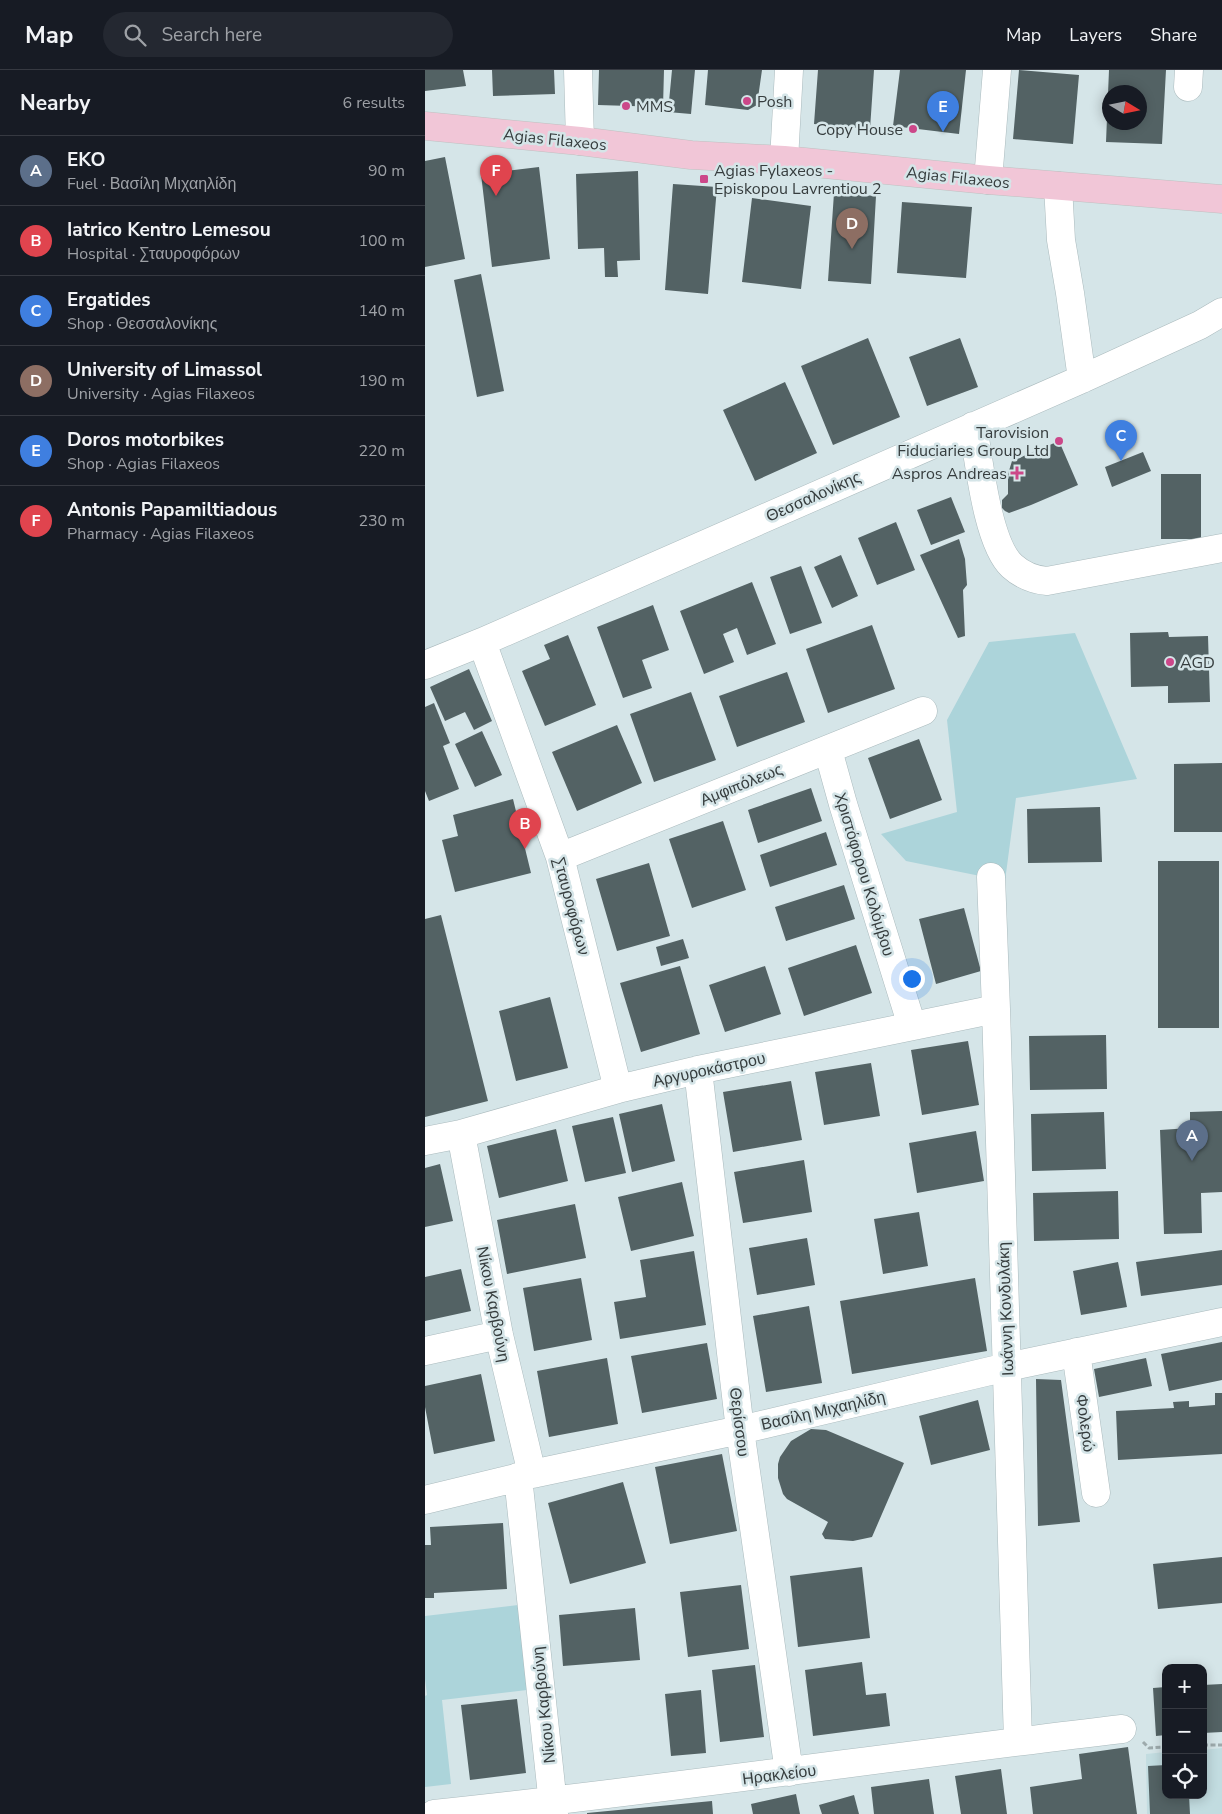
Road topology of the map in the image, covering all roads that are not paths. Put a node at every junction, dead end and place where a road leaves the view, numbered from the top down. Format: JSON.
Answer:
{"nodes":[{"id":1,"x":578,"y":70,"type":"edge"},
{"id":2,"x":789,"y":70,"type":"edge"},
{"id":3,"x":997,"y":70,"type":"edge"},
{"id":4,"x":425,"y":126,"type":"edge"},
{"id":5,"x":580,"y":141,"type":"junction"},
{"id":6,"x":785,"y":160,"type":"junction"},
{"id":7,"x":988,"y":180,"type":"junction"},
{"id":8,"x":1058,"y":186,"type":"junction"},
{"id":9,"x":1222,"y":199,"type":"edge"},
{"id":10,"x":1215,"y":324,"type":"edge"},
{"id":11,"x":1082,"y":379,"type":"junction"},
{"id":12,"x":973,"y":426,"type":"junction"},
{"id":13,"x":1222,"y":548,"type":"edge"},
{"id":14,"x":482,"y":642,"type":"junction"},
{"id":15,"x":425,"y":665,"type":"edge"},
{"id":16,"x":923,"y":711,"type":"dead end"},
{"id":17,"x":828,"y":750,"type":"junction"},
{"id":18,"x":560,"y":857,"type":"junction"},
{"id":19,"x":991,"y":877,"type":"dead end"},
{"id":20,"x":996,"y":1009,"type":"junction"},
{"id":21,"x":912,"y":1026,"type":"junction"},
{"id":22,"x":698,"y":1070,"type":"junction"},
{"id":23,"x":619,"y":1089,"type":"junction"},
{"id":24,"x":461,"y":1134,"type":"junction"},
{"id":25,"x":425,"y":1141,"type":"edge"},
{"id":26,"x":1222,"y":1322,"type":"edge"},
{"id":27,"x":499,"y":1335,"type":"junction"},
{"id":28,"x":425,"y":1351,"type":"edge"},
{"id":29,"x":1076,"y":1352,"type":"junction"},
{"id":30,"x":1007,"y":1367,"type":"junction"},
{"id":31,"x":740,"y":1430,"type":"junction"},
{"id":32,"x":525,"y":1476,"type":"junction"},
{"id":33,"x":1096,"y":1493,"type":"dead end"},
{"id":34,"x":425,"y":1500,"type":"edge"},
{"id":35,"x":1122,"y":1729,"type":"dead end"},
{"id":36,"x":1018,"y":1742,"type":"junction"},
{"id":37,"x":789,"y":1772,"type":"junction"},
{"id":38,"x":554,"y":1808,"type":"edge"},
{"id":39,"x":434,"y":1814,"type":"edge"}],
"edges":[{"from":1,"to":5,"type":"street"},
{"from":2,"to":6,"type":"street"},
{"from":3,"to":7,"type":"street"},
{"from":4,"to":5,"type":"main road","name":"Agias Filaxeos"},
{"from":5,"to":6,"type":"main road","name":"Agias Filaxeos"},
{"from":6,"to":7,"type":"main road","name":"Agias Filaxeos"},
{"from":7,"to":8,"type":"main road","name":"Agias Filaxeos"},
{"from":8,"to":9,"type":"main road","name":"Agias Filaxeos"},
{"from":8,"to":11,"type":"street"},
{"from":10,"to":11,"type":"street","name":"Θεσσαλονίκης"},
{"from":11,"to":12,"type":"street","name":"Θεσσαλονίκης"},
{"from":12,"to":13,"type":"street"},
{"from":12,"to":14,"type":"street","name":"Θεσσαλονίκης"},
{"from":14,"to":15,"type":"street","name":"Θεσσαλονίκης"},
{"from":14,"to":18,"type":"street","name":"Σταυροφόρων"},
{"from":16,"to":17,"type":"street","name":"Αμφιπόλεως"},
{"from":17,"to":18,"type":"street","name":"Αμφιπόλεως"},
{"from":17,"to":21,"type":"street","name":"Χριστόφορου Κολόμβου"},
{"from":18,"to":23,"type":"street","name":"Σταυροφόρων"},
{"from":19,"to":20,"type":"street","name":"Ιωάννη Κονδυλάκη"},
{"from":20,"to":21,"type":"street","name":"Αργυροκάστρου"},
{"from":20,"to":30,"type":"street","name":"Ιωάννη Κονδυλάκη"},
{"from":21,"to":22,"type":"street","name":"Αργυροκάστρου"},
{"from":22,"to":23,"type":"street","name":"Αργυροκάστρου"},
{"from":22,"to":31,"type":"street","name":"Θερίσσου"},
{"from":23,"to":24,"type":"street","name":"Αργυροκάστρου"},
{"from":24,"to":25,"type":"street","name":"Αργυροκάστρου"},
{"from":24,"to":27,"type":"street","name":"Νίκου Καρβούνη"},
{"from":26,"to":29,"type":"street","name":"Βασίλη Μιχαηλίδη"},
{"from":27,"to":28,"type":"street"},
{"from":27,"to":32,"type":"street","name":"Νίκου Καρβούνη"},
{"from":29,"to":30,"type":"street","name":"Βασίλη Μιχαηλίδη"},
{"from":29,"to":33,"type":"street","name":"Φολερώ"},
{"from":30,"to":31,"type":"street","name":"Βασίλη Μιχαηλίδη"},
{"from":30,"to":36,"type":"street","name":"Ιωάννη Κονδυλάκη"},
{"from":31,"to":32,"type":"street","name":"Βασίλη Μιχαηλίδη"},
{"from":31,"to":37,"type":"street","name":"Θερίσσου"},
{"from":32,"to":34,"type":"street","name":"Βασίλη Μιχαηλίδη"},
{"from":32,"to":38,"type":"street","name":"Νίκου Καρβούνη"},
{"from":35,"to":36,"type":"street","name":"Ηρακλείου"},
{"from":36,"to":37,"type":"street","name":"Ηρακλείου"},
{"from":37,"to":38,"type":"street","name":"Ηρακλείου"},
{"from":38,"to":39,"type":"street","name":"Ηρακλείου"}]}
